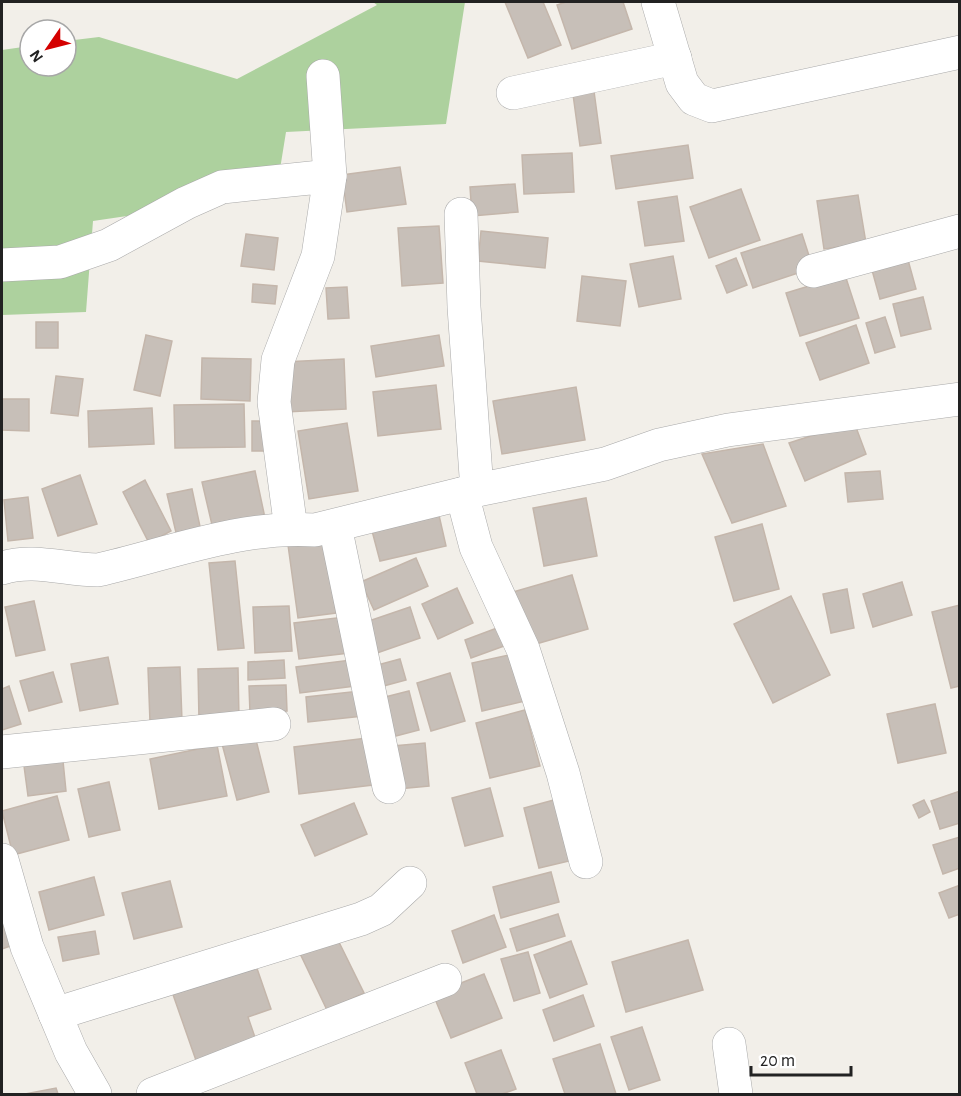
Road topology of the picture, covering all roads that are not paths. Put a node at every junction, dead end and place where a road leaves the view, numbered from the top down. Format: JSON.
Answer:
{"nodes":[{"id":1,"x":658,"y":2,"type":"edge"},
{"id":2,"x":960,"y":52,"type":"edge"},
{"id":3,"x":675,"y":58,"type":"junction"},
{"id":4,"x":323,"y":76,"type":"dead end"},
{"id":5,"x":513,"y":93,"type":"dead end"},
{"id":6,"x":330,"y":176,"type":"junction"},
{"id":7,"x":461,"y":214,"type":"dead end"},
{"id":8,"x":960,"y":231,"type":"edge"},
{"id":9,"x":2,"y":265,"type":"edge"},
{"id":10,"x":813,"y":271,"type":"dead end"},
{"id":11,"x":960,"y":399,"type":"edge"},
{"id":12,"x":470,"y":492,"type":"junction"},
{"id":13,"x":335,"y":526,"type":"junction"},
{"id":14,"x":291,"y":529,"type":"junction"},
{"id":15,"x":2,"y":568,"type":"edge"},
{"id":16,"x":274,"y":724,"type":"dead end"},
{"id":17,"x":2,"y":752,"type":"edge"},
{"id":18,"x":389,"y":787,"type":"dead end"},
{"id":19,"x":2,"y":860,"type":"edge"},
{"id":20,"x":586,"y":862,"type":"dead end"},
{"id":21,"x":410,"y":883,"type":"dead end"},
{"id":22,"x":445,"y":980,"type":"dead end"},
{"id":23,"x":55,"y":1014,"type":"junction"},
{"id":24,"x":729,"y":1044,"type":"dead end"},
{"id":25,"x":95,"y":1095,"type":"edge"},
{"id":26,"x":153,"y":1095,"type":"edge"},
{"id":27,"x":736,"y":1095,"type":"edge"}],
"edges":[{"from":1,"to":3,"type":"street"},
{"from":2,"to":3,"type":"street"},
{"from":3,"to":5,"type":"street"},
{"from":4,"to":6,"type":"street"},
{"from":6,"to":9,"type":"street"},
{"from":6,"to":14,"type":"street"},
{"from":7,"to":12,"type":"street"},
{"from":8,"to":10,"type":"street"},
{"from":11,"to":12,"type":"street"},
{"from":12,"to":13,"type":"street"},
{"from":12,"to":20,"type":"street"},
{"from":13,"to":14,"type":"street"},
{"from":13,"to":18,"type":"street"},
{"from":14,"to":15,"type":"street"},
{"from":16,"to":17,"type":"street"},
{"from":19,"to":23,"type":"street"},
{"from":21,"to":23,"type":"street"},
{"from":22,"to":26,"type":"street"},
{"from":23,"to":25,"type":"street"},
{"from":24,"to":27,"type":"street"}]}
